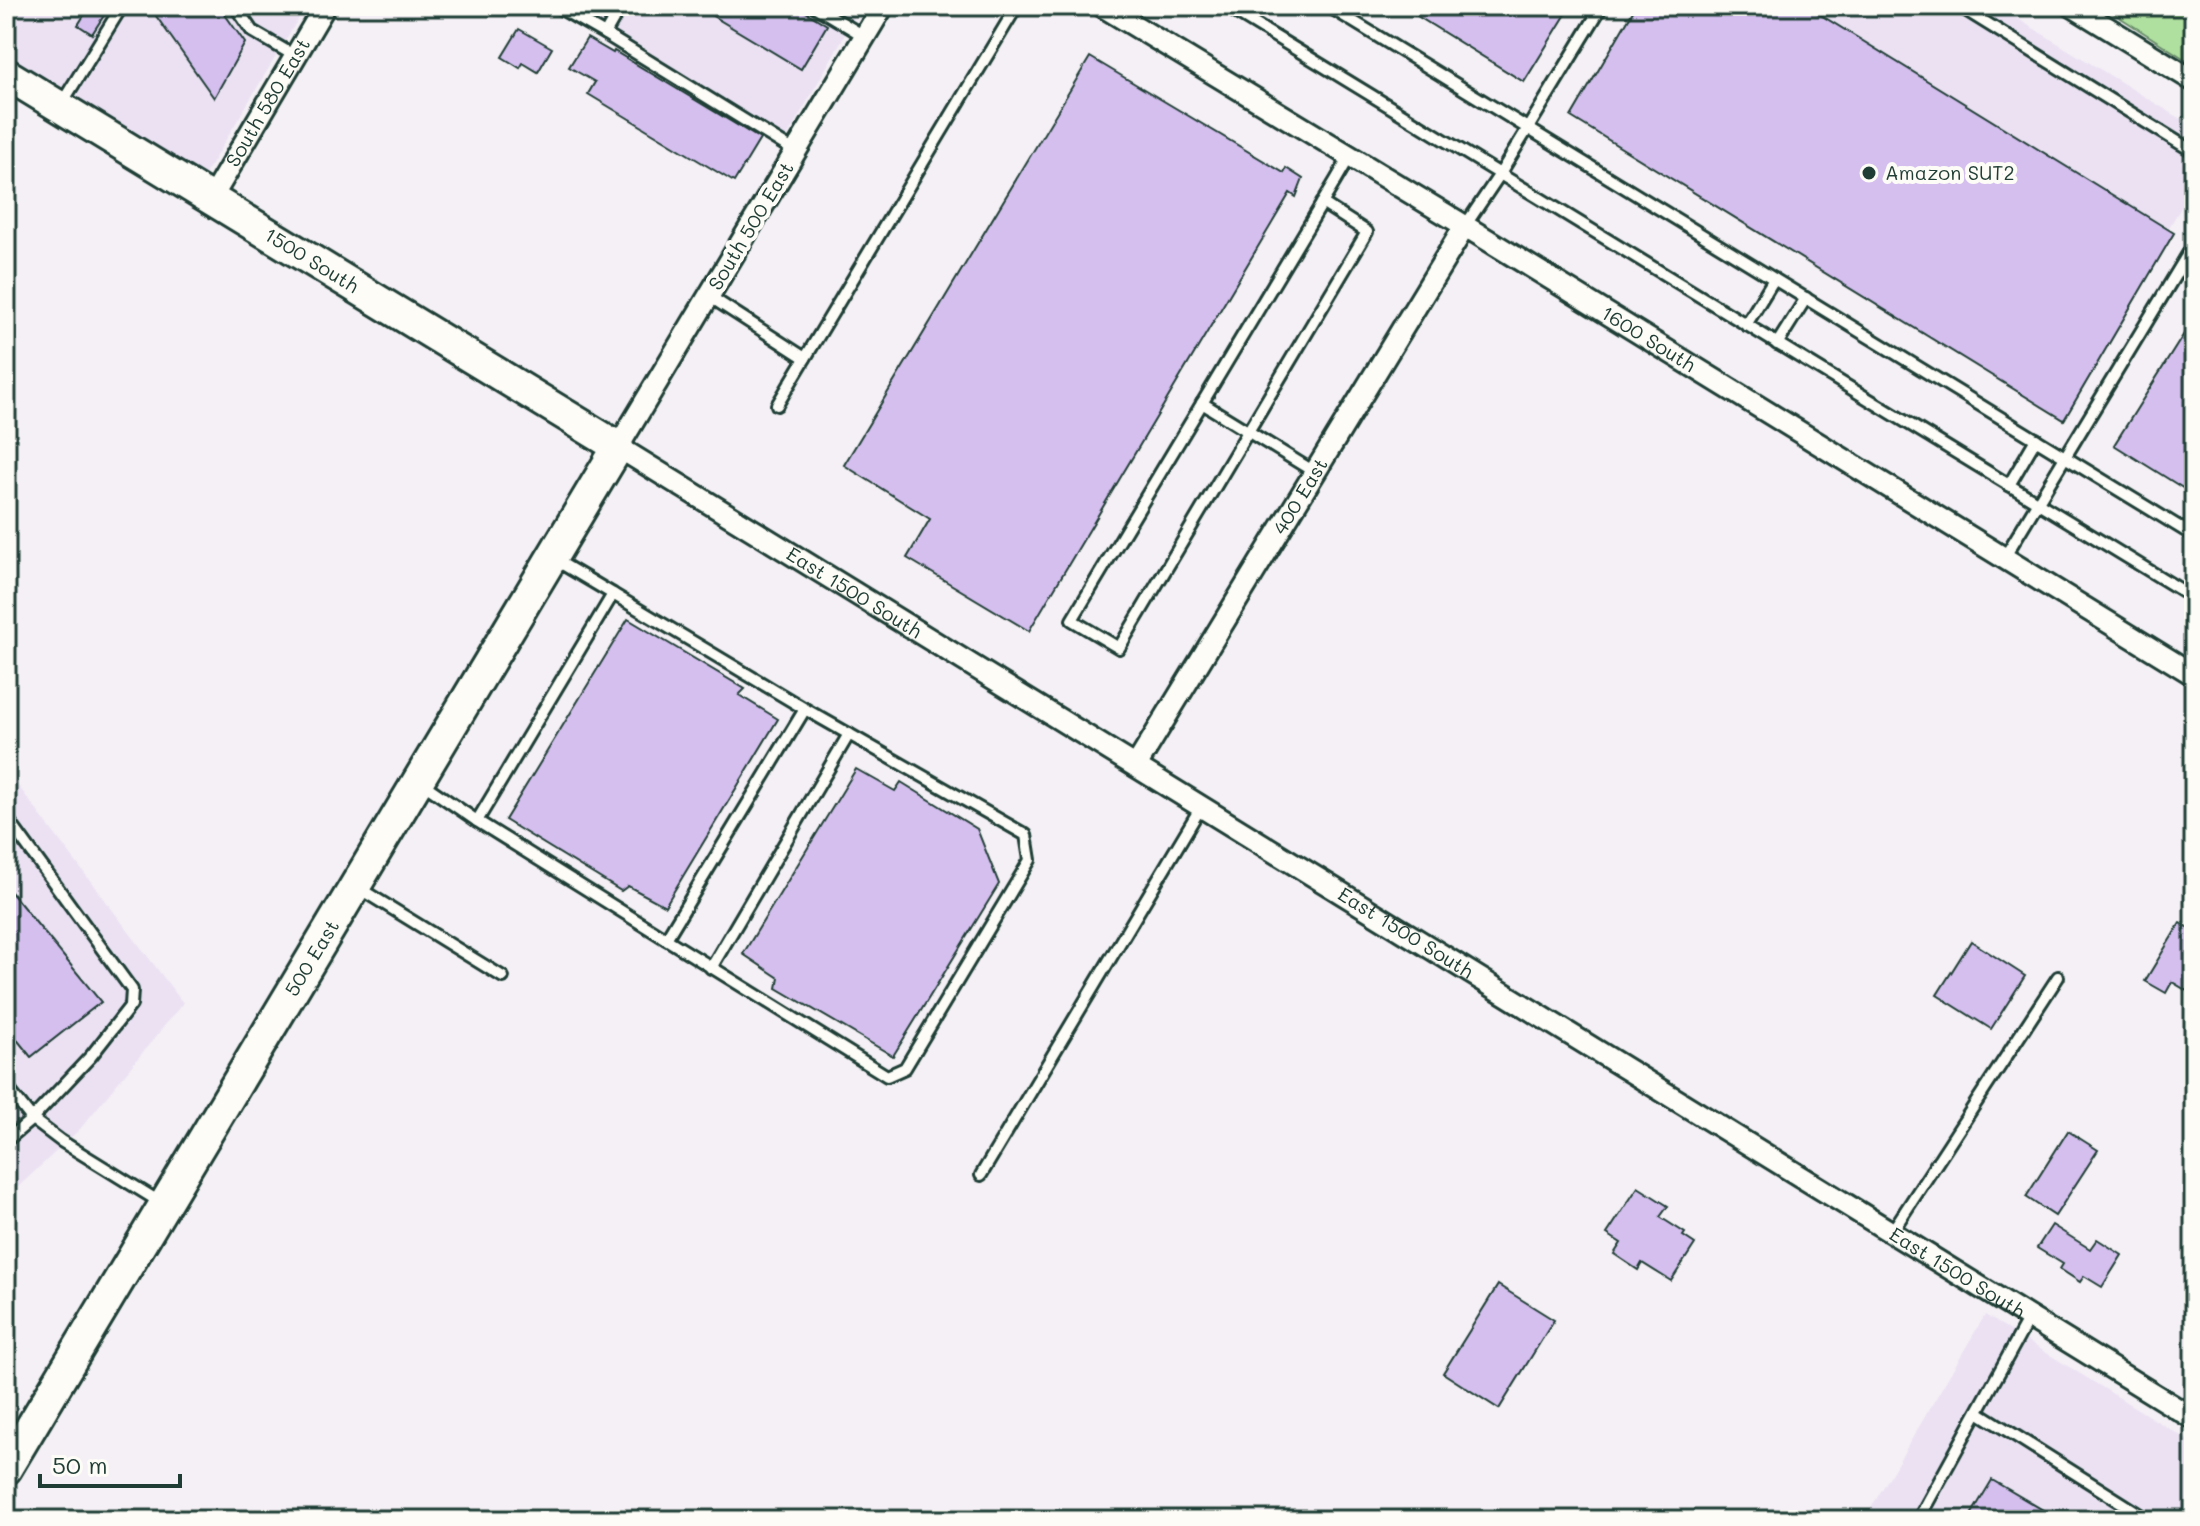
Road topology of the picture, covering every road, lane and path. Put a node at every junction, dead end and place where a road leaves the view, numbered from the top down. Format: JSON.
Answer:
{"nodes":[{"id":1,"x":122,"y":6,"type":"edge"},
{"id":2,"x":235,"y":6,"type":"edge"},
{"id":3,"x":325,"y":6,"type":"edge"},
{"id":4,"x":556,"y":6,"type":"edge"},
{"id":5,"x":621,"y":6,"type":"edge"},
{"id":6,"x":814,"y":6,"type":"edge"},
{"id":7,"x":883,"y":6,"type":"edge"},
{"id":8,"x":1017,"y":6,"type":"edge"},
{"id":9,"x":1102,"y":6,"type":"edge"},
{"id":10,"x":1225,"y":6,"type":"edge"},
{"id":11,"x":1328,"y":6,"type":"edge"},
{"id":12,"x":1602,"y":6,"type":"edge"},
{"id":13,"x":1959,"y":6,"type":"edge"},
{"id":14,"x":2072,"y":6,"type":"edge"},
{"id":15,"x":605,"y":34,"type":"junction"},
{"id":16,"x":864,"y":36,"type":"junction"},
{"id":17,"x":295,"y":56,"type":"junction"},
{"id":18,"x":6,"y":74,"type":"edge"},
{"id":19,"x":2194,"y":81,"type":"edge"},
{"id":20,"x":60,"y":106,"type":"junction"},
{"id":21,"x":1528,"y":128,"type":"junction"},
{"id":22,"x":796,"y":152,"type":"junction"},
{"id":23,"x":2194,"y":152,"type":"edge"},
{"id":24,"x":1350,"y":156,"type":"junction"},
{"id":25,"x":1500,"y":174,"type":"junction"},
{"id":26,"x":211,"y":199,"type":"junction"},
{"id":27,"x":1322,"y":203,"type":"junction"},
{"id":28,"x":1465,"y":226,"type":"junction"},
{"id":29,"x":2194,"y":244,"type":"edge"},
{"id":30,"x":1774,"y":279,"type":"junction"},
{"id":31,"x":709,"y":296,"type":"junction"},
{"id":32,"x":1806,"y":298,"type":"junction"},
{"id":33,"x":1746,"y":325,"type":"junction"},
{"id":34,"x":1777,"y":344,"type":"junction"},
{"id":35,"x":805,"y":358,"type":"junction"},
{"id":36,"x":1202,"y":403,"type":"junction"},
{"id":37,"x":777,"y":405,"type":"dead end"},
{"id":38,"x":1248,"y":432,"type":"junction"},
{"id":39,"x":2036,"y":439,"type":"junction"},
{"id":40,"x":618,"y":447,"type":"junction"},
{"id":41,"x":2065,"y":457,"type":"junction"},
{"id":42,"x":1316,"y":473,"type":"junction"},
{"id":43,"x":2009,"y":485,"type":"junction"},
{"id":44,"x":2036,"y":502,"type":"junction"},
{"id":45,"x":2194,"y":536,"type":"edge"},
{"id":46,"x":552,"y":558,"type":"junction"},
{"id":47,"x":2004,"y":558,"type":"junction"},
{"id":48,"x":613,"y":594,"type":"junction"},
{"id":49,"x":2194,"y":598,"type":"edge"},
{"id":50,"x":2194,"y":675,"type":"edge"},
{"id":51,"x":805,"y":709,"type":"junction"},
{"id":52,"x":849,"y":734,"type":"junction"},
{"id":53,"x":1136,"y":766,"type":"junction"},
{"id":54,"x":418,"y":780,"type":"junction"},
{"id":55,"x":1201,"y":807,"type":"junction"},
{"id":56,"x":6,"y":817,"type":"edge"},
{"id":57,"x":477,"y":821,"type":"junction"},
{"id":58,"x":355,"y":886,"type":"junction"},
{"id":59,"x":666,"y":939,"type":"junction"},
{"id":60,"x":711,"y":968,"type":"junction"},
{"id":61,"x":503,"y":977,"type":"dead end"},
{"id":62,"x":2058,"y":977,"type":"dead end"},
{"id":63,"x":6,"y":1086,"type":"edge"},
{"id":64,"x":32,"y":1119,"type":"junction"},
{"id":65,"x":6,"y":1141,"type":"edge"},
{"id":66,"x":981,"y":1175,"type":"dead end"},
{"id":67,"x":165,"y":1205,"type":"junction"},
{"id":68,"x":1891,"y":1233,"type":"junction"},
{"id":69,"x":2029,"y":1318,"type":"junction"},
{"id":70,"x":1978,"y":1412,"type":"junction"},
{"id":71,"x":2194,"y":1419,"type":"edge"},
{"id":72,"x":6,"y":1469,"type":"edge"},
{"id":73,"x":1918,"y":1520,"type":"edge"},
{"id":74,"x":2149,"y":1520,"type":"edge"}],
"edges":[{"from":1,"to":20,"type":"lane"},
{"from":2,"to":17,"type":"lane"},
{"from":3,"to":17,"type":"street","name":"South 580 East"},
{"from":4,"to":15,"type":"lane"},
{"from":5,"to":15,"type":"lane"},
{"from":6,"to":16,"type":"lane"},
{"from":7,"to":16,"type":"street","name":"South 500 East"},
{"from":8,"to":35,"type":"lane"},
{"from":9,"to":24,"type":"street","name":"1600 South"},
{"from":10,"to":25,"type":"lane"},
{"from":11,"to":21,"type":"lane"},
{"from":12,"to":21,"type":"lane"},
{"from":13,"to":23,"type":"lane"},
{"from":14,"to":19,"type":"street"},
{"from":15,"to":22,"type":"lane"},
{"from":16,"to":22,"type":"street","name":"South 500 East"},
{"from":17,"to":26,"type":"street","name":"South 580 East"},
{"from":18,"to":20,"type":"street","name":"1500 South"},
{"from":20,"to":26,"type":"street","name":"1500 South"},
{"from":21,"to":25,"type":"lane"},
{"from":21,"to":30,"type":"lane"},
{"from":22,"to":31,"type":"street","name":"South 500 East"},
{"from":24,"to":27,"type":"lane"},
{"from":24,"to":28,"type":"street","name":"1600 South"},
{"from":25,"to":28,"type":"lane"},
{"from":25,"to":33,"type":"lane"},
{"from":26,"to":40,"type":"street","name":"1500 South"},
{"from":27,"to":36,"type":"lane"},
{"from":27,"to":38,"type":"lane"},
{"from":28,"to":42,"type":"street","name":"400 East"},
{"from":28,"to":47,"type":"street","name":"1600 South"},
{"from":29,"to":41,"type":"lane"},
{"from":30,"to":32,"type":"lane"},
{"from":30,"to":33,"type":"lane"},
{"from":31,"to":35,"type":"lane"},
{"from":31,"to":40,"type":"street","name":"South 500 East"},
{"from":32,"to":34,"type":"lane"},
{"from":32,"to":39,"type":"lane"},
{"from":33,"to":34,"type":"lane"},
{"from":34,"to":43,"type":"lane"},
{"from":35,"to":37,"type":"lane"},
{"from":36,"to":38,"type":"lane"},
{"from":36,"to":38,"type":"lane"},
{"from":38,"to":42,"type":"lane"},
{"from":39,"to":41,"type":"lane"},
{"from":39,"to":43,"type":"lane"},
{"from":40,"to":46,"type":"street","name":"500 East"},
{"from":40,"to":53,"type":"street","name":"East 1500 South"},
{"from":41,"to":44,"type":"lane"},
{"from":41,"to":45,"type":"lane"},
{"from":42,"to":53,"type":"street","name":"400 East"},
{"from":43,"to":44,"type":"lane"},
{"from":44,"to":47,"type":"lane"},
{"from":44,"to":49,"type":"lane"},
{"from":46,"to":48,"type":"lane"},
{"from":46,"to":54,"type":"street","name":"500 East"},
{"from":47,"to":50,"type":"street","name":"1600 South"},
{"from":48,"to":51,"type":"lane"},
{"from":48,"to":57,"type":"lane"},
{"from":51,"to":52,"type":"lane"},
{"from":51,"to":59,"type":"lane"},
{"from":52,"to":60,"type":"lane"},
{"from":52,"to":60,"type":"lane"},
{"from":53,"to":55,"type":"street","name":"East 1500 South"},
{"from":54,"to":57,"type":"lane"},
{"from":54,"to":58,"type":"street","name":"500 East"},
{"from":55,"to":66,"type":"lane"},
{"from":55,"to":68,"type":"street","name":"East 1500 South"},
{"from":56,"to":64,"type":"lane"},
{"from":57,"to":59,"type":"lane"},
{"from":58,"to":61,"type":"lane"},
{"from":58,"to":67,"type":"street","name":"500 East"},
{"from":59,"to":60,"type":"lane"},
{"from":62,"to":68,"type":"lane"},
{"from":63,"to":64,"type":"lane"},
{"from":64,"to":65,"type":"lane"},
{"from":64,"to":67,"type":"lane"},
{"from":67,"to":72,"type":"street","name":"500 East"},
{"from":68,"to":69,"type":"street","name":"East 1500 South"},
{"from":69,"to":70,"type":"lane"},
{"from":69,"to":71,"type":"street","name":"East 1500 South"},
{"from":70,"to":73,"type":"lane"},
{"from":70,"to":74,"type":"lane"}]}
